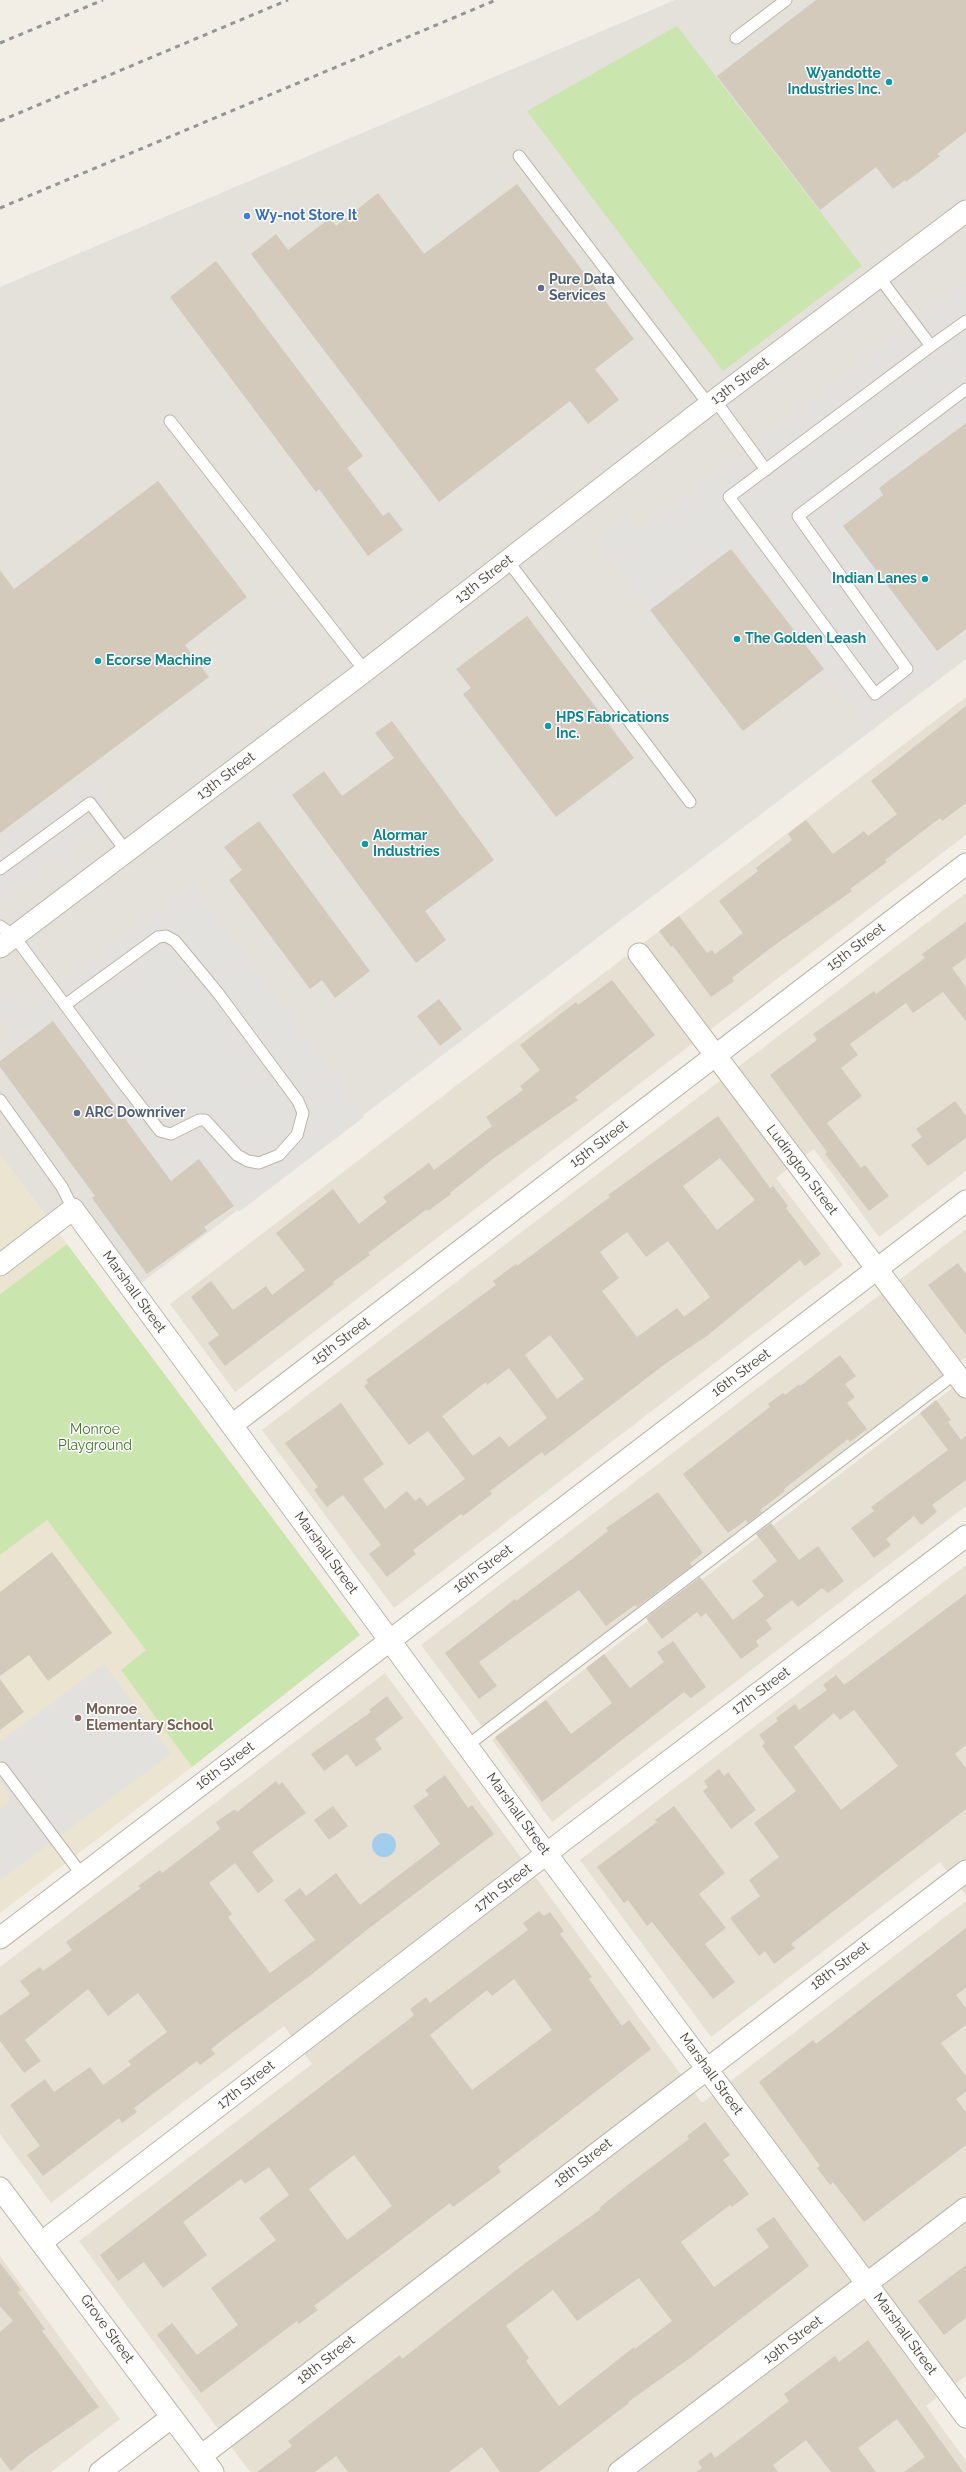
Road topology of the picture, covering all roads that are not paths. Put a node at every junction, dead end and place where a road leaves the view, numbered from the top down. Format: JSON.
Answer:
{"nodes":[{"id":1,"x":786,"y":0,"type":"edge"},
{"id":2,"x":736,"y":38,"type":"dead end"},
{"id":3,"x":519,"y":156,"type":"dead end"},
{"id":4,"x":966,"y":211,"type":"edge"},
{"id":5,"x":879,"y":277,"type":"junction"},
{"id":6,"x":966,"y":321,"type":"edge"},
{"id":7,"x":931,"y":346,"type":"junction"},
{"id":8,"x":966,"y":389,"type":"edge"},
{"id":9,"x":712,"y":402,"type":"junction"},
{"id":10,"x":170,"y":421,"type":"dead end"},
{"id":11,"x":766,"y":470,"type":"junction"},
{"id":12,"x":508,"y":561,"type":"junction"},
{"id":13,"x":365,"y":671,"type":"junction"},
{"id":14,"x":690,"y":802,"type":"dead end"},
{"id":15,"x":126,"y":851,"type":"junction"},
{"id":16,"x":966,"y":864,"type":"edge"},
{"id":17,"x":0,"y":869,"type":"edge"},
{"id":18,"x":5,"y":936,"type":"edge"},
{"id":19,"x":639,"y":954,"type":"dead end"},
{"id":20,"x":65,"y":1005,"type":"junction"},
{"id":21,"x":715,"y":1055,"type":"junction"},
{"id":22,"x":0,"y":1100,"type":"edge"},
{"id":23,"x":966,"y":1200,"type":"edge"},
{"id":24,"x":73,"y":1209,"type":"junction"},
{"id":25,"x":0,"y":1265,"type":"edge"},
{"id":26,"x":877,"y":1269,"type":"junction"},
{"id":27,"x":961,"y":1380,"type":"edge"},
{"id":28,"x":232,"y":1425,"type":"junction"},
{"id":29,"x":966,"y":1536,"type":"edge"},
{"id":30,"x":390,"y":1640,"type":"junction"},
{"id":31,"x":468,"y":1745,"type":"junction"},
{"id":32,"x":2,"y":1768,"type":"dead end"},
{"id":33,"x":547,"y":1854,"type":"junction"},
{"id":34,"x":966,"y":1871,"type":"edge"},
{"id":35,"x":82,"y":1875,"type":"junction"},
{"id":36,"x":0,"y":1938,"type":"edge"},
{"id":37,"x":706,"y":2068,"type":"junction"},
{"id":38,"x":2,"y":2195,"type":"edge"},
{"id":39,"x":966,"y":2208,"type":"edge"},
{"id":40,"x":42,"y":2242,"type":"junction"},
{"id":41,"x":868,"y":2284,"type":"junction"},
{"id":42,"x":172,"y":2417,"type":"junction"},
{"id":43,"x":966,"y":2417,"type":"edge"},
{"id":44,"x":207,"y":2464,"type":"edge"},
{"id":45,"x":100,"y":2472,"type":"edge"},
{"id":46,"x":619,"y":2472,"type":"edge"}],
"edges":[{"from":1,"to":2,"type":"lane"},
{"from":3,"to":9,"type":"lane"},
{"from":4,"to":5,"type":"street","name":"13th Street"},
{"from":5,"to":7,"type":"lane"},
{"from":5,"to":9,"type":"street","name":"13th Street"},
{"from":6,"to":7,"type":"lane"},
{"from":7,"to":11,"type":"lane"},
{"from":8,"to":11,"type":"lane"},
{"from":9,"to":11,"type":"lane"},
{"from":9,"to":12,"type":"street","name":"13th Street"},
{"from":10,"to":13,"type":"lane"},
{"from":12,"to":13,"type":"street","name":"13th Street"},
{"from":12,"to":14,"type":"lane"},
{"from":13,"to":15,"type":"street","name":"13th Street"},
{"from":15,"to":17,"type":"lane"},
{"from":15,"to":18,"type":"street","name":"13th Street"},
{"from":16,"to":21,"type":"street","name":"15th Street"},
{"from":18,"to":20,"type":"lane"},
{"from":19,"to":21,"type":"street","name":"Ludington Street"},
{"from":20,"to":20,"type":"lane"},
{"from":21,"to":26,"type":"street","name":"Ludington Street"},
{"from":21,"to":28,"type":"street","name":"15th Street"},
{"from":22,"to":24,"type":"lane"},
{"from":23,"to":26,"type":"street","name":"16th Street"},
{"from":24,"to":25,"type":"street"},
{"from":24,"to":28,"type":"street","name":"Marshall Street"},
{"from":26,"to":27,"type":"street","name":"Ludington Street"},
{"from":26,"to":30,"type":"street","name":"16th Street"},
{"from":27,"to":31,"type":"lane"},
{"from":28,"to":30,"type":"street","name":"Marshall Street"},
{"from":29,"to":33,"type":"street","name":"17th Street"},
{"from":30,"to":31,"type":"street","name":"Marshall Street"},
{"from":30,"to":35,"type":"street","name":"16th Street"},
{"from":31,"to":33,"type":"street","name":"Marshall Street"},
{"from":32,"to":35,"type":"lane"},
{"from":33,"to":37,"type":"street","name":"Marshall Street"},
{"from":33,"to":40,"type":"street","name":"17th Street"},
{"from":34,"to":37,"type":"street","name":"18th Street"},
{"from":35,"to":36,"type":"street","name":"16th Street"},
{"from":37,"to":41,"type":"street","name":"Marshall Street"},
{"from":37,"to":44,"type":"street","name":"18th Street"},
{"from":38,"to":40,"type":"street","name":"Grove Street"},
{"from":39,"to":41,"type":"street","name":"19th Street"},
{"from":40,"to":42,"type":"street","name":"Grove Street"},
{"from":41,"to":43,"type":"street","name":"Marshall Street"},
{"from":41,"to":46,"type":"street","name":"19th Street"},
{"from":42,"to":44,"type":"street","name":"Grove Street"},
{"from":42,"to":45,"type":"street"}]}
